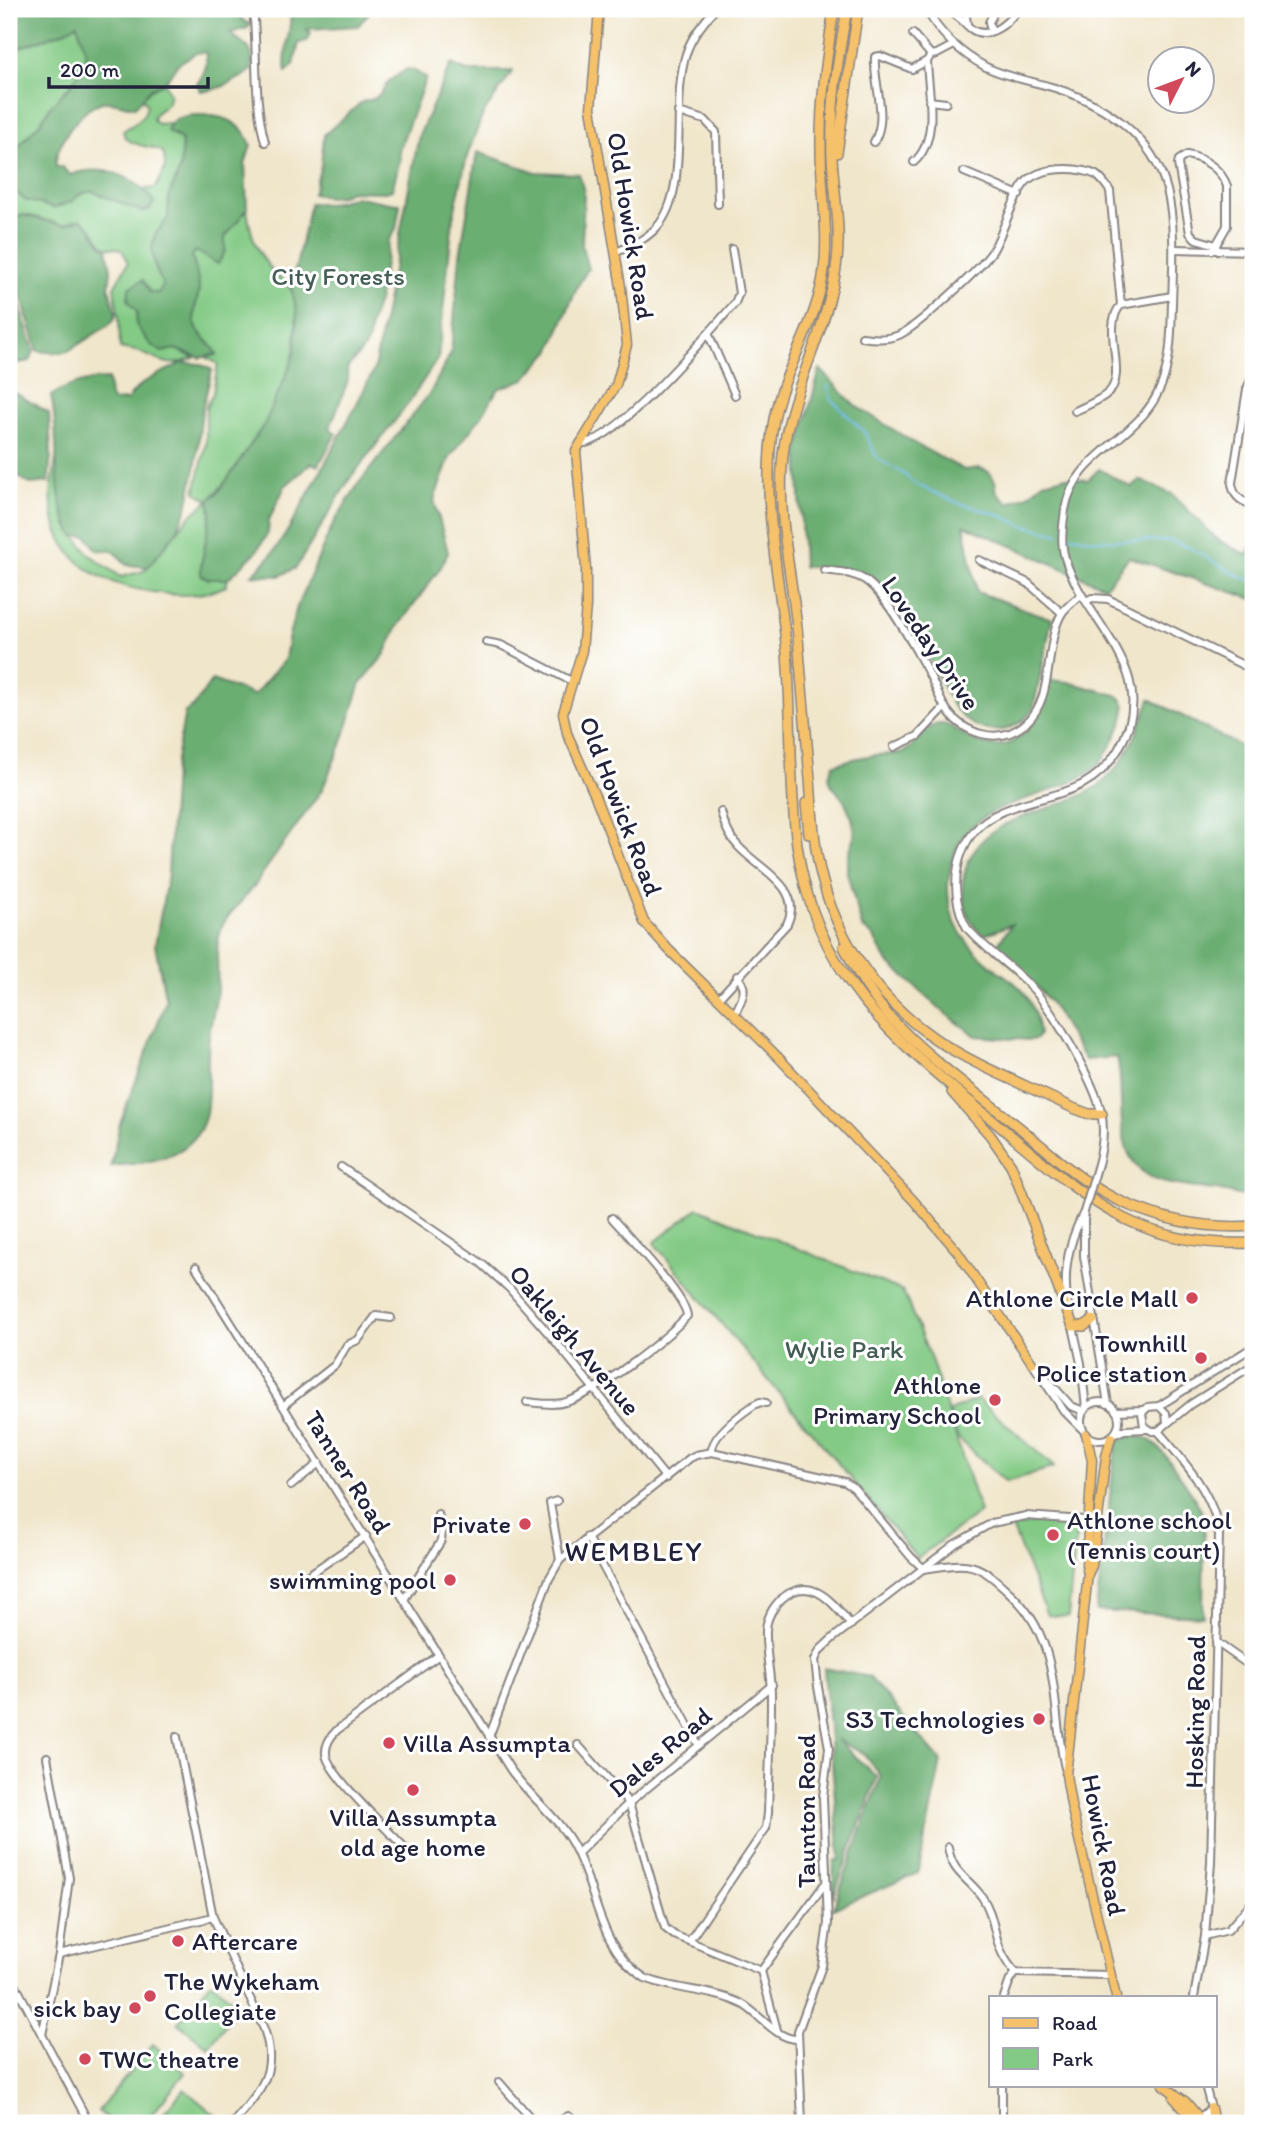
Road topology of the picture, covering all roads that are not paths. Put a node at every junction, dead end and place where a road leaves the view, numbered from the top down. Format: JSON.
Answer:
{"nodes":[{"id":1,"x":253,"y":9,"type":"edge"},
{"id":2,"x":599,"y":9,"type":"edge"},
{"id":3,"x":715,"y":9,"type":"edge"},
{"id":4,"x":834,"y":9,"type":"edge"},
{"id":5,"x":847,"y":9,"type":"edge"},
{"id":6,"x":858,"y":9,"type":"edge"},
{"id":7,"x":926,"y":9,"type":"edge"},
{"id":8,"x":950,"y":9,"type":"edge"},
{"id":9,"x":965,"y":9,"type":"edge"},
{"id":10,"x":996,"y":9,"type":"edge"},
{"id":11,"x":1018,"y":9,"type":"edge"},
{"id":12,"x":968,"y":26,"type":"junction"},
{"id":13,"x":991,"y":31,"type":"junction"},
{"id":14,"x":913,"y":34,"type":"dead end"},
{"id":15,"x":954,"y":46,"type":"junction"},
{"id":16,"x":929,"y":58,"type":"junction"},
{"id":17,"x":929,"y":101,"type":"junction"},
{"id":18,"x":946,"y":103,"type":"dead end"},
{"id":19,"x":678,"y":112,"type":"junction"},
{"id":20,"x":265,"y":142,"type":"dead end"},
{"id":21,"x":874,"y":142,"type":"dead end"},
{"id":22,"x":914,"y":162,"type":"dead end"},
{"id":23,"x":964,"y":172,"type":"dead end"},
{"id":24,"x":835,"y":193,"type":"junction"},
{"id":25,"x":1019,"y":195,"type":"junction"},
{"id":26,"x":718,"y":204,"type":"dead end"},
{"id":27,"x":1216,"y":248,"type":"junction"},
{"id":28,"x":732,"y":249,"type":"dead end"},
{"id":29,"x":1174,"y":249,"type":"junction"},
{"id":30,"x":1253,"y":251,"type":"edge"},
{"id":31,"x":616,"y":252,"type":"junction"},
{"id":32,"x":1172,"y":296,"type":"junction"},
{"id":33,"x":1121,"y":304,"type":"junction"},
{"id":34,"x":708,"y":333,"type":"junction"},
{"id":35,"x":862,"y":337,"type":"dead end"},
{"id":36,"x":1253,"y":375,"type":"edge"},
{"id":37,"x":734,"y":395,"type":"dead end"},
{"id":38,"x":1075,"y":411,"type":"dead end"},
{"id":39,"x":580,"y":443,"type":"junction"},
{"id":40,"x":1253,"y":505,"type":"edge"},
{"id":41,"x":979,"y":560,"type":"dead end"},
{"id":42,"x":824,"y":570,"type":"dead end"},
{"id":43,"x":1084,"y":598,"type":"junction"},
{"id":44,"x":1062,"y":613,"type":"junction"},
{"id":45,"x":486,"y":642,"type":"dead end"},
{"id":46,"x":1253,"y":670,"type":"edge"},
{"id":47,"x":573,"y":682,"type":"junction"},
{"id":48,"x":945,"y":707,"type":"junction"},
{"id":49,"x":805,"y":743,"type":"junction"},
{"id":50,"x":894,"y":747,"type":"dead end"},
{"id":51,"x":721,"y":811,"type":"dead end"},
{"id":52,"x":737,"y":976,"type":"junction"},
{"id":53,"x":719,"y":998,"type":"junction"},
{"id":54,"x":735,"y":1014,"type":"junction"},
{"id":55,"x":908,"y":1048,"type":"junction"},
{"id":56,"x":1102,"y":1114,"type":"junction"},
{"id":57,"x":341,"y":1167,"type":"dead end"},
{"id":58,"x":1084,"y":1212,"type":"junction"},
{"id":59,"x":612,"y":1218,"type":"dead end"},
{"id":60,"x":1253,"y":1226,"type":"edge"},
{"id":61,"x":1253,"y":1243,"type":"edge"},
{"id":62,"x":196,"y":1266,"type":"dead end"},
{"id":63,"x":391,"y":1318,"type":"dead end"},
{"id":64,"x":1093,"y":1320,"type":"junction"},
{"id":65,"x":1073,"y":1325,"type":"junction"},
{"id":66,"x":1253,"y":1347,"type":"edge"},
{"id":67,"x":1032,"y":1363,"type":"junction"},
{"id":68,"x":1253,"y":1365,"type":"edge"},
{"id":69,"x":1209,"y":1375,"type":"junction"},
{"id":70,"x":1217,"y":1388,"type":"junction"},
{"id":71,"x":593,"y":1389,"type":"junction"},
{"id":72,"x":527,"y":1402,"type":"dead end"},
{"id":73,"x":766,"y":1403,"type":"dead end"},
{"id":74,"x":1108,"y":1404,"type":"junction"},
{"id":75,"x":284,"y":1405,"type":"junction"},
{"id":76,"x":1159,"y":1406,"type":"junction"},
{"id":77,"x":1085,"y":1410,"type":"junction"},
{"id":78,"x":1144,"y":1410,"type":"junction"},
{"id":79,"x":1116,"y":1411,"type":"junction"},
{"id":80,"x":1166,"y":1424,"type":"junction"},
{"id":81,"x":1147,"y":1429,"type":"junction"},
{"id":82,"x":1158,"y":1431,"type":"junction"},
{"id":83,"x":1085,"y":1433,"type":"junction"},
{"id":84,"x":1113,"y":1436,"type":"junction"},
{"id":85,"x":1167,"y":1442,"type":"junction"},
{"id":86,"x":712,"y":1452,"type":"junction"},
{"id":87,"x":319,"y":1463,"type":"junction"},
{"id":88,"x":666,"y":1478,"type":"junction"},
{"id":89,"x":290,"y":1486,"type":"dead end"},
{"id":90,"x":557,"y":1501,"type":"dead end"},
{"id":91,"x":438,"y":1514,"type":"dead end"},
{"id":92,"x":1094,"y":1521,"type":"junction"},
{"id":93,"x":366,"y":1536,"type":"junction"},
{"id":94,"x":587,"y":1537,"type":"junction"},
{"id":95,"x":936,"y":1558,"type":"junction"},
{"id":96,"x":560,"y":1560,"type":"junction"},
{"id":97,"x":951,"y":1564,"type":"junction"},
{"id":98,"x":924,"y":1569,"type":"junction"},
{"id":99,"x":304,"y":1578,"type":"dead end"},
{"id":100,"x":405,"y":1598,"type":"junction"},
{"id":101,"x":852,"y":1625,"type":"junction"},
{"id":102,"x":1216,"y":1642,"type":"junction"},
{"id":103,"x":439,"y":1654,"type":"junction"},
{"id":104,"x":1253,"y":1668,"type":"edge"},
{"id":105,"x":772,"y":1685,"type":"junction"},
{"id":106,"x":1058,"y":1726,"type":"junction"},
{"id":107,"x":1071,"y":1729,"type":"junction"},
{"id":108,"x":177,"y":1737,"type":"dead end"},
{"id":109,"x":489,"y":1737,"type":"junction"},
{"id":110,"x":698,"y":1744,"type":"junction"},
{"id":111,"x":578,"y":1745,"type":"dead end"},
{"id":112,"x":47,"y":1756,"type":"dead end"},
{"id":113,"x":1066,"y":1774,"type":"junction"},
{"id":114,"x":629,"y":1803,"type":"junction"},
{"id":115,"x":404,"y":1847,"type":"dead end"},
{"id":116,"x":948,"y":1847,"type":"dead end"},
{"id":117,"x":578,"y":1853,"type":"junction"},
{"id":118,"x":825,"y":1884,"type":"junction"},
{"id":119,"x":1253,"y":1901,"type":"edge"},
{"id":120,"x":213,"y":1917,"type":"junction"},
{"id":121,"x":1205,"y":1936,"type":"junction"},
{"id":122,"x":690,"y":1940,"type":"junction"},
{"id":123,"x":59,"y":1954,"type":"junction"},
{"id":124,"x":761,"y":1971,"type":"junction"},
{"id":125,"x":9,"y":1973,"type":"edge"},
{"id":126,"x":1016,"y":1973,"type":"junction"},
{"id":127,"x":1110,"y":1975,"type":"junction"},
{"id":128,"x":1004,"y":1996,"type":"edge"},
{"id":129,"x":1116,"y":1996,"type":"edge"},
{"id":130,"x":1194,"y":1996,"type":"edge"},
{"id":131,"x":778,"y":2031,"type":"junction"},
{"id":132,"x":42,"y":2035,"type":"junction"},
{"id":133,"x":784,"y":2036,"type":"junction"},
{"id":134,"x":797,"y":2039,"type":"junction"},
{"id":135,"x":798,"y":2053,"type":"junction"},
{"id":136,"x":499,"y":2082,"type":"dead end"},
{"id":137,"x":1002,"y":2086,"type":"edge"},
{"id":138,"x":1164,"y":2086,"type":"edge"},
{"id":139,"x":1205,"y":2086,"type":"edge"},
{"id":140,"x":1211,"y":2108,"type":"junction"},
{"id":141,"x":1199,"y":2122,"type":"edge"},
{"id":142,"x":89,"y":2123,"type":"edge"},
{"id":143,"x":233,"y":2123,"type":"edge"},
{"id":144,"x":400,"y":2123,"type":"edge"},
{"id":145,"x":417,"y":2123,"type":"edge"},
{"id":146,"x":535,"y":2123,"type":"edge"},
{"id":147,"x":556,"y":2123,"type":"edge"},
{"id":148,"x":578,"y":2123,"type":"edge"},
{"id":149,"x":802,"y":2123,"type":"edge"},
{"id":150,"x":1002,"y":2123,"type":"edge"},
{"id":151,"x":1214,"y":2123,"type":"edge"}],
"edges":[{"from":1,"to":20,"type":"street"},
{"from":2,"to":31,"type":"main road","name":"Old Howick Road"},
{"from":3,"to":19,"type":"street"},
{"from":4,"to":55,"type":"highway"},
{"from":5,"to":24,"type":"highway"},
{"from":6,"to":24,"type":"highway"},
{"from":7,"to":15,"type":"street"},
{"from":8,"to":12,"type":"street"},
{"from":9,"to":12,"type":"street"},
{"from":10,"to":13,"type":"street"},
{"from":11,"to":13,"type":"street"},
{"from":12,"to":13,"type":"street"},
{"from":14,"to":16,"type":"street"},
{"from":15,"to":16,"type":"street"},
{"from":15,"to":29,"type":"street"},
{"from":16,"to":17,"type":"street"},
{"from":16,"to":21,"type":"street"},
{"from":17,"to":18,"type":"street"},
{"from":17,"to":22,"type":"street"},
{"from":19,"to":26,"type":"street"},
{"from":19,"to":31,"type":"street"},
{"from":23,"to":25,"type":"street"},
{"from":24,"to":49,"type":"highway"},
{"from":25,"to":33,"type":"street"},
{"from":25,"to":35,"type":"street"},
{"from":27,"to":27,"type":"street"},
{"from":27,"to":29,"type":"street"},
{"from":27,"to":30,"type":"street"},
{"from":28,"to":34,"type":"street"},
{"from":29,"to":32,"type":"street"},
{"from":31,"to":39,"type":"main road","name":"Old Howick Road"},
{"from":32,"to":33,"type":"street"},
{"from":32,"to":43,"type":"street"},
{"from":33,"to":38,"type":"street"},
{"from":34,"to":37,"type":"street"},
{"from":34,"to":39,"type":"street"},
{"from":36,"to":40,"type":"street"},
{"from":39,"to":47,"type":"main road","name":"Old Howick Road"},
{"from":41,"to":44,"type":"street"},
{"from":42,"to":48,"type":"street","name":"Loveday Drive"},
{"from":43,"to":44,"type":"street"},
{"from":43,"to":46,"type":"street"},
{"from":43,"to":56,"type":"street"},
{"from":44,"to":48,"type":"street","name":"Loveday Drive"},
{"from":45,"to":47,"type":"street"},
{"from":47,"to":53,"type":"main road","name":"Old Howick Road"},
{"from":48,"to":50,"type":"street"},
{"from":49,"to":56,"type":"highway"},
{"from":49,"to":60,"type":"highway"},
{"from":51,"to":52,"type":"street"},
{"from":52,"to":53,"type":"street"},
{"from":52,"to":54,"type":"street"},
{"from":53,"to":54,"type":"main road","name":"Old Howick Road"},
{"from":54,"to":67,"type":"main road","name":"Old Howick Road"},
{"from":55,"to":61,"type":"highway"},
{"from":55,"to":65,"type":"highway"},
{"from":56,"to":58,"type":"street","bridge":true},
{"from":57,"to":71,"type":"street","name":"Oakleigh Avenue"},
{"from":58,"to":64,"type":"street"},
{"from":58,"to":65,"type":"street"},
{"from":59,"to":71,"type":"street"},
{"from":62,"to":75,"type":"street","name":"Tanner Road"},
{"from":63,"to":75,"type":"street"},
{"from":64,"to":65,"type":"highway"},
{"from":64,"to":74,"type":"street"},
{"from":65,"to":77,"type":"street"},
{"from":66,"to":69,"type":"street"},
{"from":67,"to":77,"type":"street","name":"Old Howick Road"},
{"from":67,"to":83,"type":"street","name":"Old Howick Road"},
{"from":68,"to":70,"type":"street"},
{"from":69,"to":70,"type":"street"},
{"from":69,"to":76,"type":"street"},
{"from":70,"to":80,"type":"street"},
{"from":71,"to":72,"type":"street"},
{"from":71,"to":88,"type":"street","name":"Oakleigh Avenue"},
{"from":73,"to":86,"type":"street"},
{"from":74,"to":77,"type":"street"},
{"from":74,"to":79,"type":"street"},
{"from":75,"to":87,"type":"street","name":"Tanner Road"},
{"from":76,"to":78,"type":"street"},
{"from":76,"to":80,"type":"street"},
{"from":77,"to":83,"type":"street"},
{"from":78,"to":79,"type":"street"},
{"from":78,"to":81,"type":"street"},
{"from":79,"to":84,"type":"street"},
{"from":80,"to":82,"type":"street"},
{"from":80,"to":85,"type":"street"},
{"from":81,"to":82,"type":"street"},
{"from":81,"to":84,"type":"street"},
{"from":82,"to":85,"type":"street","name":"Hosking Road"},
{"from":83,"to":84,"type":"street"},
{"from":83,"to":92,"type":"main road","name":"Howick Road"},
{"from":84,"to":92,"type":"main road","name":"Howick Road"},
{"from":85,"to":102,"type":"street","name":"Hosking Road"},
{"from":86,"to":88,"type":"street"},
{"from":86,"to":98,"type":"street"},
{"from":87,"to":89,"type":"street"},
{"from":87,"to":93,"type":"street","name":"Tanner Road"},
{"from":88,"to":94,"type":"street"},
{"from":90,"to":96,"type":"street"},
{"from":91,"to":100,"type":"street"},
{"from":92,"to":95,"type":"street","name":"Taunton Road"},
{"from":92,"to":107,"type":"main road","name":"Howick Road"},
{"from":93,"to":99,"type":"street"},
{"from":93,"to":100,"type":"street","name":"Tanner Road"},
{"from":94,"to":96,"type":"street"},
{"from":94,"to":110,"type":"street"},
{"from":95,"to":97,"type":"street"},
{"from":95,"to":98,"type":"street","name":"Taunton Road"},
{"from":96,"to":109,"type":"street"},
{"from":97,"to":98,"type":"street"},
{"from":97,"to":106,"type":"street"},
{"from":98,"to":101,"type":"street","name":"Taunton Road"},
{"from":100,"to":103,"type":"street","name":"Tanner Road"},
{"from":101,"to":105,"type":"street"},
{"from":101,"to":118,"type":"street","name":"Taunton Road"},
{"from":102,"to":104,"type":"street"},
{"from":102,"to":121,"type":"street","name":"Hosking Road"},
{"from":103,"to":109,"type":"street","name":"Tanner Road"},
{"from":103,"to":115,"type":"street"},
{"from":105,"to":110,"type":"street","name":"Dales Road"},
{"from":105,"to":122,"type":"street"},
{"from":106,"to":107,"type":"street"},
{"from":106,"to":113,"type":"street"},
{"from":107,"to":113,"type":"main road","name":"Howick Road"},
{"from":108,"to":120,"type":"street"},
{"from":109,"to":117,"type":"street","name":"Tanner Road"},
{"from":110,"to":114,"type":"street","name":"Dales Road"},
{"from":111,"to":114,"type":"street"},
{"from":112,"to":123,"type":"street"},
{"from":113,"to":127,"type":"main road","name":"Howick Road"},
{"from":114,"to":117,"type":"street","name":"Dales Road"},
{"from":114,"to":122,"type":"street"},
{"from":116,"to":126,"type":"street"},
{"from":117,"to":131,"type":"street","name":"Tanner Road"},
{"from":118,"to":124,"type":"street"},
{"from":118,"to":134,"type":"street","name":"Taunton Road"},
{"from":119,"to":121,"type":"street"},
{"from":120,"to":123,"type":"street"},
{"from":120,"to":143,"type":"street"},
{"from":121,"to":130,"type":"street","name":"Hosking Road"},
{"from":122,"to":124,"type":"street"},
{"from":123,"to":132,"type":"street"},
{"from":124,"to":131,"type":"street"},
{"from":125,"to":132,"type":"street"},
{"from":126,"to":127,"type":"street"},
{"from":126,"to":128,"type":"street"},
{"from":127,"to":129,"type":"main road","name":"Howick Road"},
{"from":131,"to":133,"type":"street","name":"Tanner Road"},
{"from":132,"to":142,"type":"street"},
{"from":133,"to":134,"type":"street","name":"Tanner Road"},
{"from":133,"to":135,"type":"street"},
{"from":134,"to":135,"type":"street","name":"Taunton Road"},
{"from":135,"to":149,"type":"street","name":"Taunton Road"},
{"from":136,"to":146,"type":"street"},
{"from":137,"to":150,"type":"street"},
{"from":138,"to":141,"type":"main road"},
{"from":139,"to":140,"type":"street"},
{"from":140,"to":141,"type":"street"},
{"from":140,"to":151,"type":"main road"},
{"from":144,"to":145,"type":"street"},
{"from":147,"to":148,"type":"street"}]}
